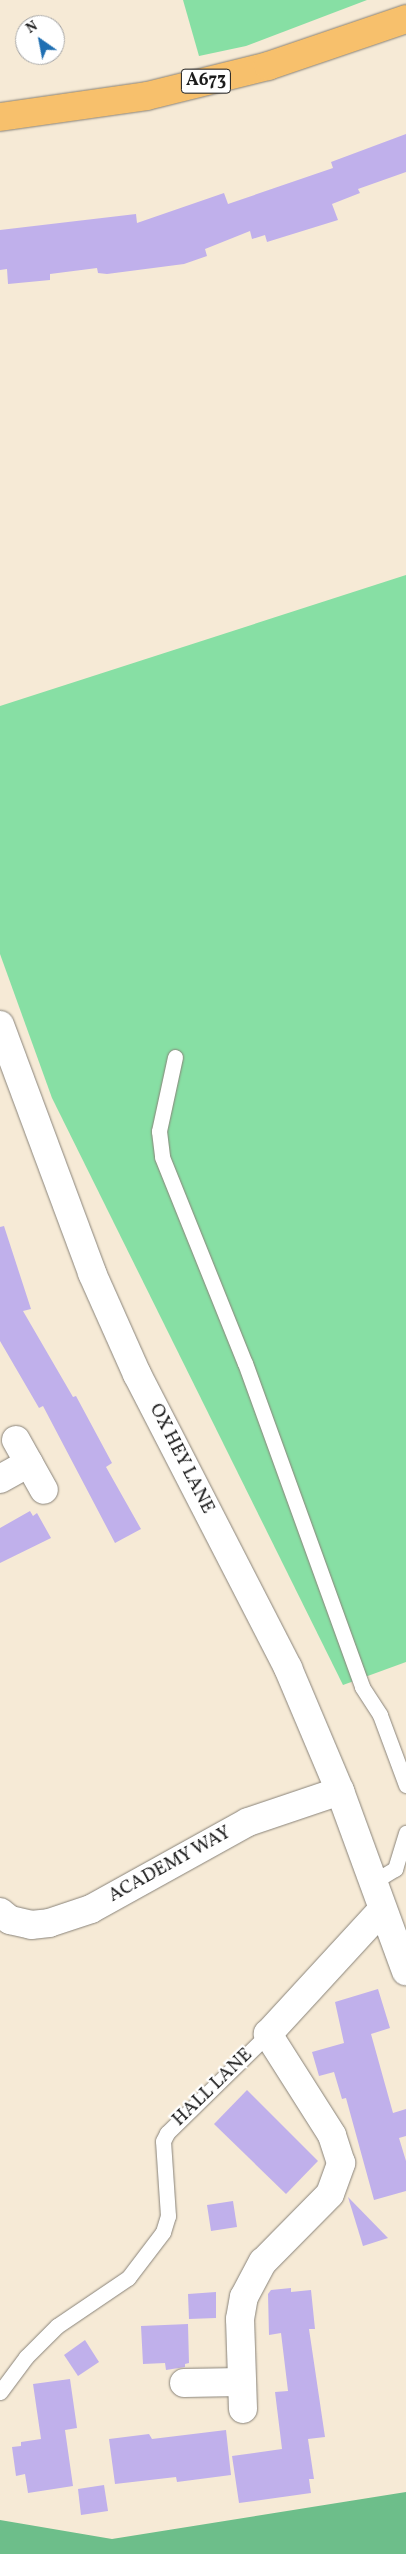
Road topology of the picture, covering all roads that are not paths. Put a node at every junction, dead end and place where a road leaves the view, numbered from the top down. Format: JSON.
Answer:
{"nodes":[{"id":1,"x":406,"y":19,"type":"edge"},
{"id":2,"x":0,"y":117,"type":"edge"},
{"id":3,"x":0,"y":1024,"type":"edge"},
{"id":4,"x":176,"y":1056,"type":"dead end"},
{"id":5,"x":16,"y":1440,"type":"dead end"},
{"id":6,"x":29,"y":1463,"type":"junction"},
{"id":7,"x":0,"y":1479,"type":"edge"},
{"id":8,"x":44,"y":1490,"type":"dead end"},
{"id":9,"x":406,"y":1785,"type":"edge"},
{"id":10,"x":340,"y":1791,"type":"junction"},
{"id":11,"x":406,"y":1833,"type":"edge"},
{"id":12,"x":377,"y":1893,"type":"junction"},
{"id":13,"x":0,"y":1912,"type":"edge"},
{"id":14,"x":406,"y":1971,"type":"edge"},
{"id":15,"x":268,"y":2034,"type":"junction"},
{"id":16,"x":184,"y":2382,"type":"dead end"},
{"id":17,"x":241,"y":2382,"type":"junction"},
{"id":18,"x":0,"y":2392,"type":"edge"},
{"id":19,"x":243,"y":2409,"type":"dead end"}],
"edges":[{"from":1,"to":2,"type":"highway","number":"A673"},
{"from":3,"to":10,"type":"street","name":"OX HEY LANE"},
{"from":4,"to":9,"type":"lane"},
{"from":5,"to":6,"type":"street"},
{"from":6,"to":7,"type":"street"},
{"from":6,"to":8,"type":"street"},
{"from":10,"to":12,"type":"street","name":"OX HEY LANE"},
{"from":10,"to":13,"type":"street","name":"ACADEMY WAY"},
{"from":11,"to":12,"type":"lane"},
{"from":12,"to":14,"type":"street","name":"OX HEY LANE"},
{"from":12,"to":15,"type":"street","name":"HALL LANE"},
{"from":15,"to":17,"type":"street"},
{"from":15,"to":18,"type":"lane","name":"HALL LANE"},
{"from":16,"to":17,"type":"street"},
{"from":17,"to":19,"type":"street"}]}
